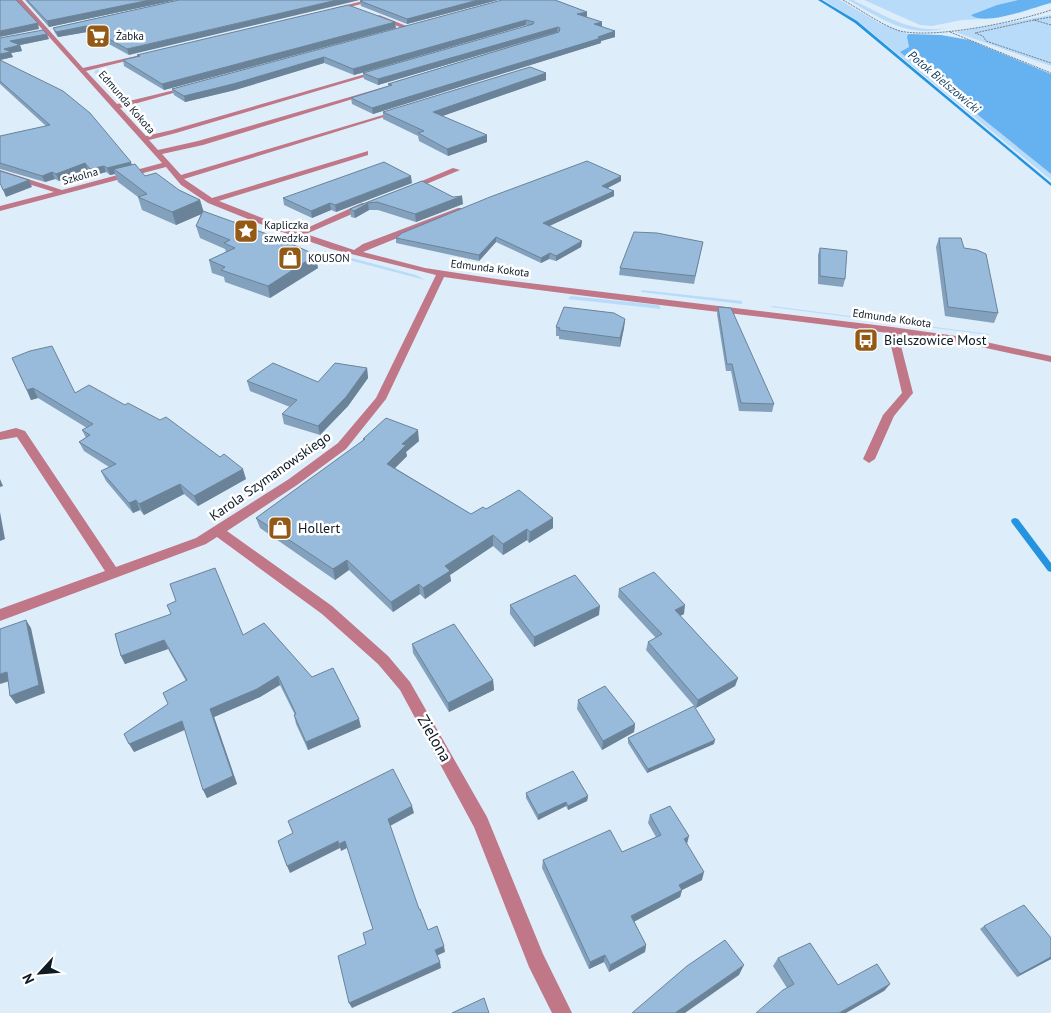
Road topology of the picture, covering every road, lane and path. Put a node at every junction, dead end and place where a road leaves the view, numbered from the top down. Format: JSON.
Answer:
{"nodes":[{"id":1,"x":19,"y":0,"type":"edge"},
{"id":2,"x":374,"y":0,"type":"edge"},
{"id":3,"x":843,"y":0,"type":"edge"},
{"id":4,"x":350,"y":6,"type":"junction"},
{"id":5,"x":358,"y":9,"type":"edge"},
{"id":6,"x":331,"y":10,"type":"edge"},
{"id":7,"x":1051,"y":10,"type":"edge"},
{"id":8,"x":374,"y":15,"type":"edge"},
{"id":9,"x":1051,"y":17,"type":"edge"},
{"id":10,"x":1028,"y":18,"type":"junction"},
{"id":11,"x":1034,"y":20,"type":"junction"},
{"id":12,"x":416,"y":25,"type":"edge"},
{"id":13,"x":1051,"y":25,"type":"edge"},
{"id":14,"x":54,"y":28,"type":"edge"},
{"id":15,"x":407,"y":28,"type":"junction"},
{"id":16,"x":399,"y":30,"type":"edge"},
{"id":17,"x":43,"y":31,"type":"junction"},
{"id":18,"x":949,"y":31,"type":"junction"},
{"id":19,"x":162,"y":50,"type":"edge"},
{"id":20,"x":1051,"y":63,"type":"edge"},
{"id":21,"x":82,"y":70,"type":"junction"},
{"id":22,"x":383,"y":70,"type":"edge"},
{"id":23,"x":1051,"y":73,"type":"edge"},
{"id":24,"x":408,"y":80,"type":"edge"},
{"id":25,"x":197,"y":85,"type":"edge"},
{"id":26,"x":114,"y":106,"type":"junction"},
{"id":27,"x":407,"y":108,"type":"edge"},
{"id":28,"x":143,"y":139,"type":"junction"},
{"id":29,"x":155,"y":153,"type":"junction"},
{"id":30,"x":365,"y":153,"type":"dead end"},
{"id":31,"x":165,"y":165,"type":"junction"},
{"id":32,"x":456,"y":170,"type":"dead end"},
{"id":33,"x":0,"y":172,"type":"edge"},
{"id":34,"x":179,"y":178,"type":"junction"},
{"id":35,"x":403,"y":191,"type":"edge"},
{"id":36,"x":64,"y":193,"type":"junction"},
{"id":37,"x":211,"y":201,"type":"junction"},
{"id":38,"x":371,"y":203,"type":"edge"},
{"id":39,"x":468,"y":206,"type":"edge"},
{"id":40,"x":0,"y":209,"type":"edge"},
{"id":41,"x":297,"y":235,"type":"junction"},
{"id":42,"x":354,"y":253,"type":"junction"},
{"id":43,"x":441,"y":274,"type":"junction"},
{"id":44,"x":892,"y":330,"type":"junction"},
{"id":45,"x":1051,"y":358,"type":"edge"},
{"id":46,"x":0,"y":436,"type":"edge"},
{"id":47,"x":869,"y":459,"type":"dead end"},
{"id":48,"x":218,"y":531,"type":"junction"},
{"id":49,"x":114,"y":574,"type":"junction"},
{"id":50,"x":0,"y":615,"type":"edge"},
{"id":51,"x":562,"y":1013,"type":"edge"}],
"edges":[{"from":1,"to":17,"type":"street","name":"Edmunda Kokota"},
{"from":2,"to":4,"type":"street"},
{"from":3,"to":18,"type":"path"},
{"from":4,"to":5,"type":"street"},
{"from":4,"to":6,"type":"street"},
{"from":7,"to":10,"type":"path"},
{"from":8,"to":15,"type":"street"},
{"from":9,"to":11,"type":"path"},
{"from":10,"to":11,"type":"path"},
{"from":10,"to":18,"type":"path"},
{"from":11,"to":13,"type":"path"},
{"from":11,"to":20,"type":"path"},
{"from":12,"to":15,"type":"street"},
{"from":14,"to":17,"type":"street"},
{"from":15,"to":16,"type":"street"},
{"from":17,"to":21,"type":"street","name":"Edmunda Kokota"},
{"from":18,"to":23,"type":"path"},
{"from":19,"to":21,"type":"street"},
{"from":21,"to":26,"type":"street","name":"Edmunda Kokota"},
{"from":22,"to":28,"type":"street"},
{"from":24,"to":29,"type":"street"},
{"from":25,"to":26,"type":"street"},
{"from":26,"to":28,"type":"street","name":"Edmunda Kokota"},
{"from":27,"to":34,"type":"street"},
{"from":28,"to":29,"type":"street","name":"Edmunda Kokota"},
{"from":29,"to":31,"type":"street","name":"Edmunda Kokota"},
{"from":30,"to":37,"type":"street"},
{"from":31,"to":34,"type":"street","name":"Edmunda Kokota"},
{"from":31,"to":36,"type":"street","name":"Szkolna"},
{"from":32,"to":35,"type":"street"},
{"from":33,"to":36,"type":"street"},
{"from":34,"to":37,"type":"street","name":"Edmunda Kokota"},
{"from":36,"to":40,"type":"street","name":"Szkolna"},
{"from":37,"to":41,"type":"street","name":"Edmunda Kokota"},
{"from":38,"to":41,"type":"street"},
{"from":39,"to":42,"type":"street"},
{"from":41,"to":42,"type":"street","name":"Edmunda Kokota"},
{"from":42,"to":43,"type":"street","name":"Edmunda Kokota"},
{"from":43,"to":44,"type":"street","name":"Edmunda Kokota"},
{"from":43,"to":48,"type":"street","name":"Karola Szymanowskiego"},
{"from":44,"to":45,"type":"street","name":"Edmunda Kokota"},
{"from":44,"to":47,"type":"street"},
{"from":46,"to":49,"type":"street"},
{"from":48,"to":49,"type":"street","name":"Karola Szymanowskiego"},
{"from":48,"to":51,"type":"street","name":"Zielona"},
{"from":49,"to":50,"type":"street","name":"Karola Szymanowskiego"}]}
